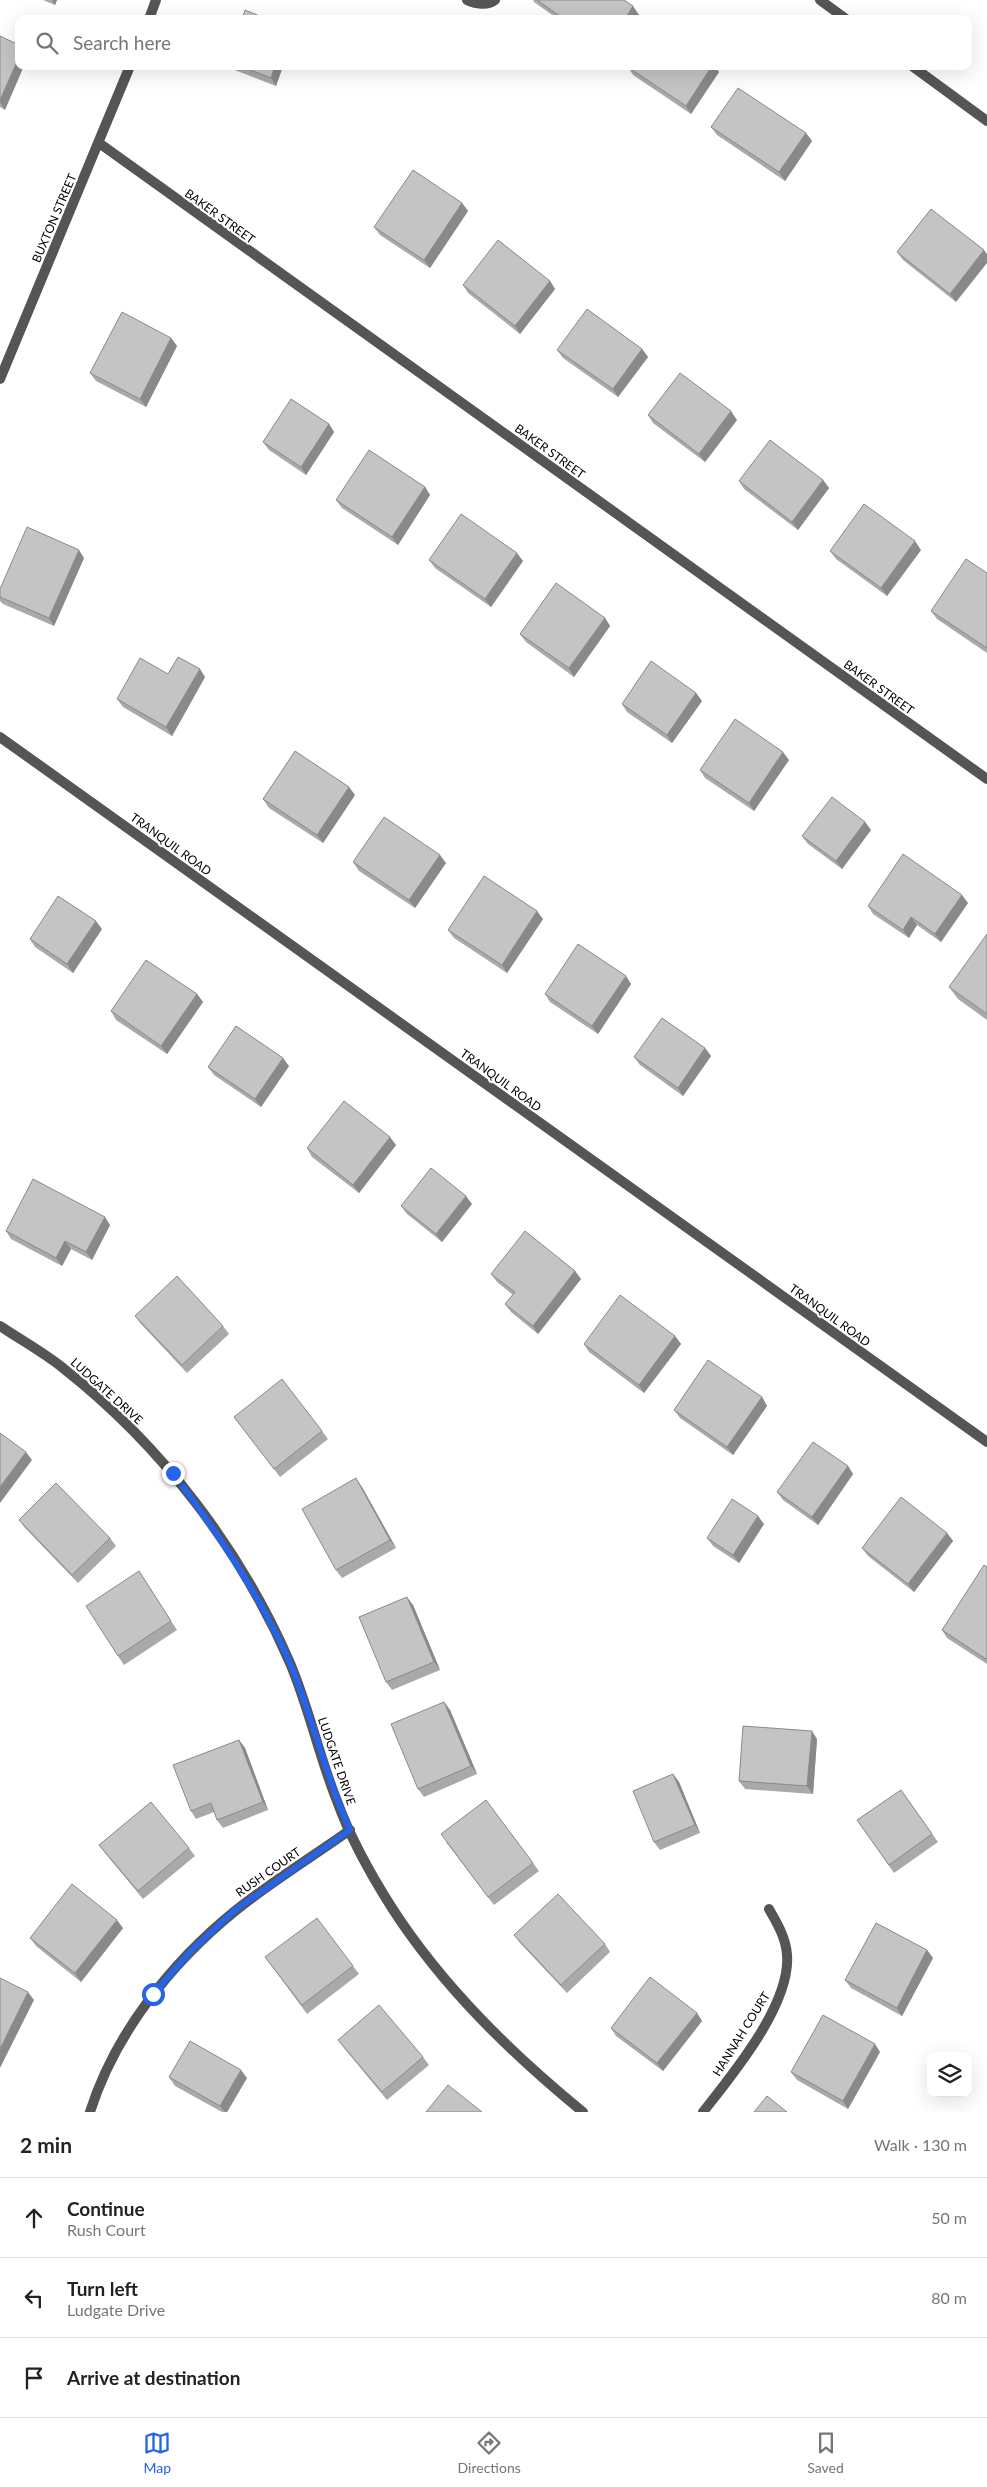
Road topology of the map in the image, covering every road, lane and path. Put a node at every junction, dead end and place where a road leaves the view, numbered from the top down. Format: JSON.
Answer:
{"nodes":[{"id":1,"x":156,"y":0,"type":"edge"},
{"id":2,"x":467,"y":0,"type":"edge"},
{"id":3,"x":495,"y":0,"type":"edge"},
{"id":4,"x":820,"y":0,"type":"edge"},
{"id":5,"x":150,"y":15,"type":"edge"},
{"id":6,"x":841,"y":15,"type":"edge"},
{"id":7,"x":128,"y":70,"type":"edge"},
{"id":8,"x":918,"y":70,"type":"edge"},
{"id":9,"x":987,"y":120,"type":"edge"},
{"id":10,"x":99,"y":143,"type":"junction"},
{"id":11,"x":0,"y":379,"type":"edge"},
{"id":12,"x":0,"y":738,"type":"edge"},
{"id":13,"x":987,"y":779,"type":"edge"},
{"id":14,"x":0,"y":1326,"type":"edge"},
{"id":15,"x":987,"y":1442,"type":"edge"},
{"id":16,"x":350,"y":1830,"type":"junction"},
{"id":17,"x":769,"y":1909,"type":"dead end"},
{"id":18,"x":90,"y":2112,"type":"edge"},
{"id":19,"x":584,"y":2112,"type":"edge"},
{"id":20,"x":704,"y":2112,"type":"edge"}],
"edges":[{"from":1,"to":5,"type":"street"},
{"from":2,"to":3,"type":"street"},
{"from":4,"to":6,"type":"street"},
{"from":7,"to":10,"type":"street","name":"BUXTON STREET"},
{"from":8,"to":9,"type":"street"},
{"from":10,"to":11,"type":"street","name":"BUXTON STREET"},
{"from":10,"to":13,"type":"street","name":"BAKER STREET"},
{"from":12,"to":15,"type":"street","name":"TRANQUIL ROAD"},
{"from":14,"to":16,"type":"street","name":"LUDGATE DRIVE"},
{"from":16,"to":18,"type":"street","name":"RUSH COURT"},
{"from":16,"to":19,"type":"street","name":"LUDGATE DRIVE"},
{"from":17,"to":20,"type":"street","name":"HANNAH COURT"}]}
